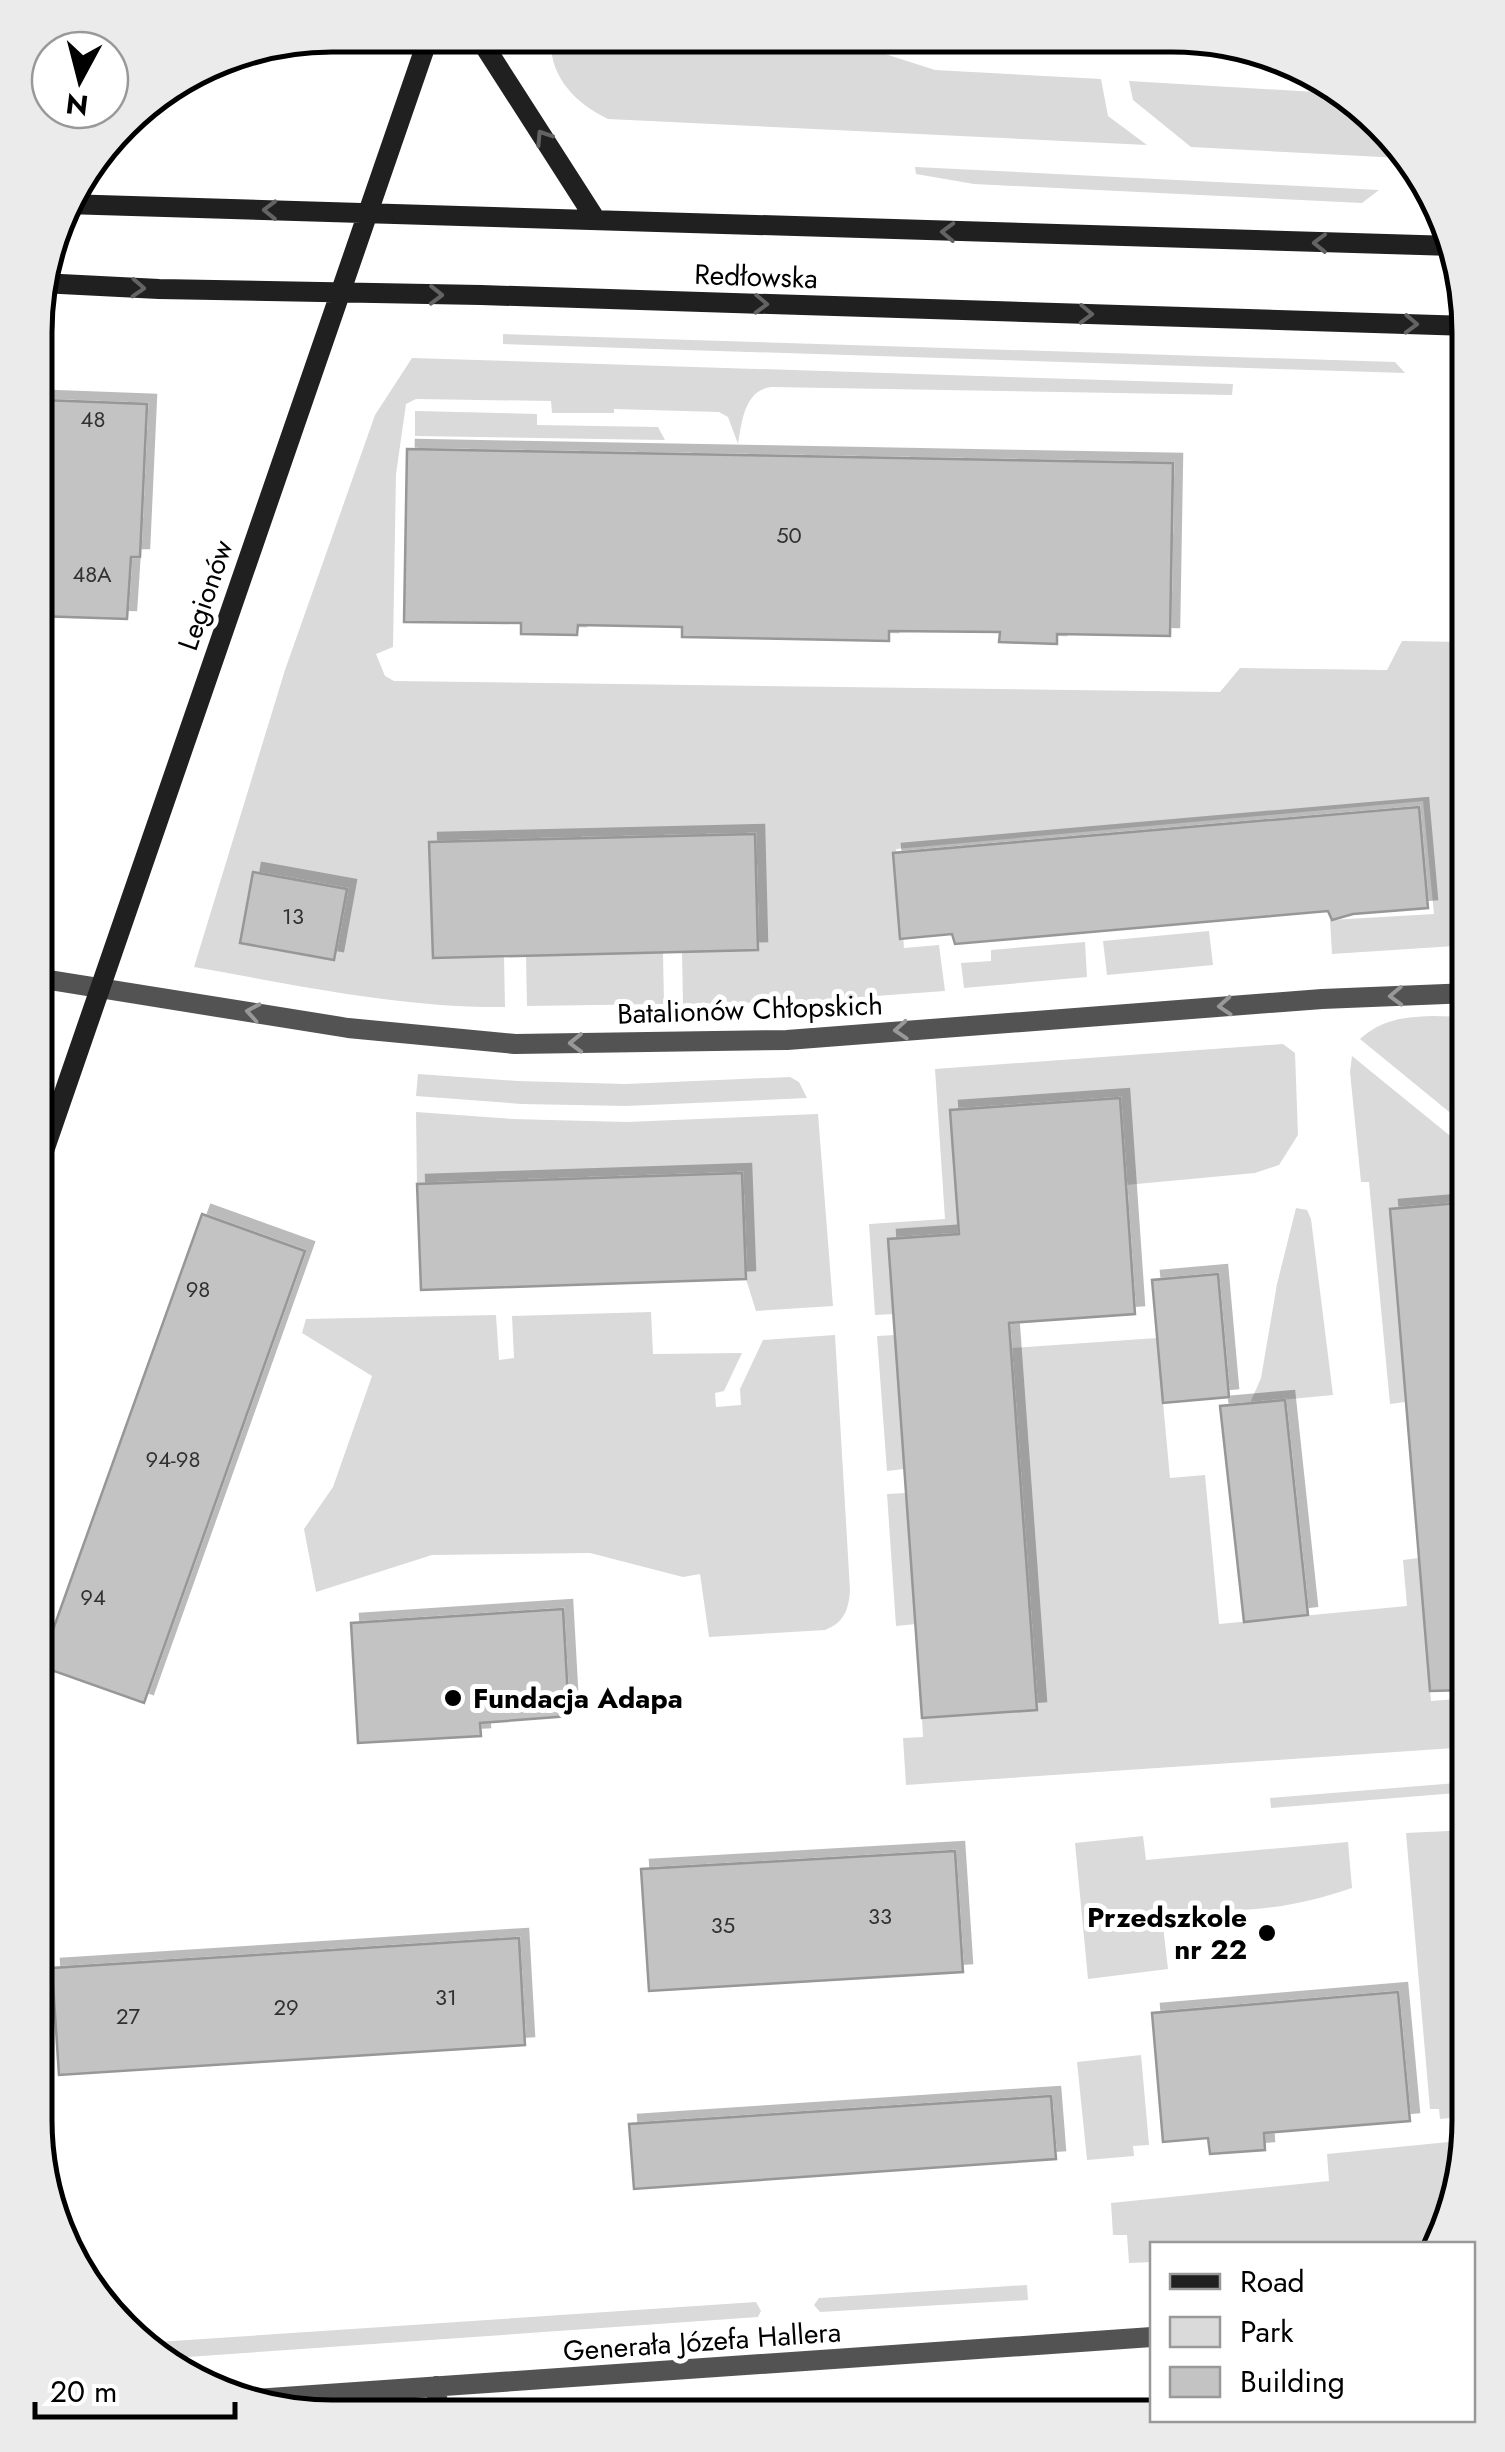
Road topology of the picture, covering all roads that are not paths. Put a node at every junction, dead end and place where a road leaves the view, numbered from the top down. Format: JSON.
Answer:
{"nodes":[{"id":1,"x":423,"y":52,"type":"edge"},
{"id":2,"x":488,"y":52,"type":"edge"},
{"id":3,"x":84,"y":205,"type":"edge"},
{"id":4,"x":368,"y":212,"type":"junction"},
{"id":5,"x":596,"y":220,"type":"junction"},
{"id":6,"x":1439,"y":246,"type":"edge"},
{"id":7,"x":57,"y":284,"type":"edge"},
{"id":8,"x":339,"y":294,"type":"junction"},
{"id":9,"x":1452,"y":326,"type":"edge"},
{"id":10,"x":52,"y":981,"type":"edge"},
{"id":11,"x":99,"y":988,"type":"junction"},
{"id":12,"x":1452,"y":995,"type":"edge"},
{"id":13,"x":52,"y":1127,"type":"edge"},
{"id":14,"x":1150,"y":2337,"type":"edge"},
{"id":15,"x":436,"y":2386,"type":"junction"},
{"id":16,"x":289,"y":2396,"type":"edge"},
{"id":17,"x":437,"y":2400,"type":"edge"}],
"edges":[{"from":1,"to":4,"type":"street","name":"Legionów"},
{"from":5,"to":2,"type":"street","one_way":true},
{"from":4,"to":3,"type":"street","name":"Redłowska","one_way":true},
{"from":4,"to":5,"type":"street","name":"Redłowska"},
{"from":4,"to":8,"type":"street","name":"Legionów"},
{"from":6,"to":5,"type":"street","name":"Redłowska","one_way":true},
{"from":7,"to":8,"type":"street","name":"Redłowska","one_way":true},
{"from":8,"to":9,"type":"street","name":"Redłowska","one_way":true},
{"from":8,"to":11,"type":"street","name":"Legionów"},
{"from":10,"to":11,"type":"street","name":"Batalionów Chłopskich"},
{"from":12,"to":11,"type":"street","name":"Batalionów Chłopskich","one_way":true},
{"from":11,"to":13,"type":"street","name":"Legionów"},
{"from":14,"to":15,"type":"street","name":"Generała Józefa Hallera"},
{"from":15,"to":16,"type":"street","name":"Generała Józefa Hallera"},
{"from":15,"to":17,"type":"street"}]}
